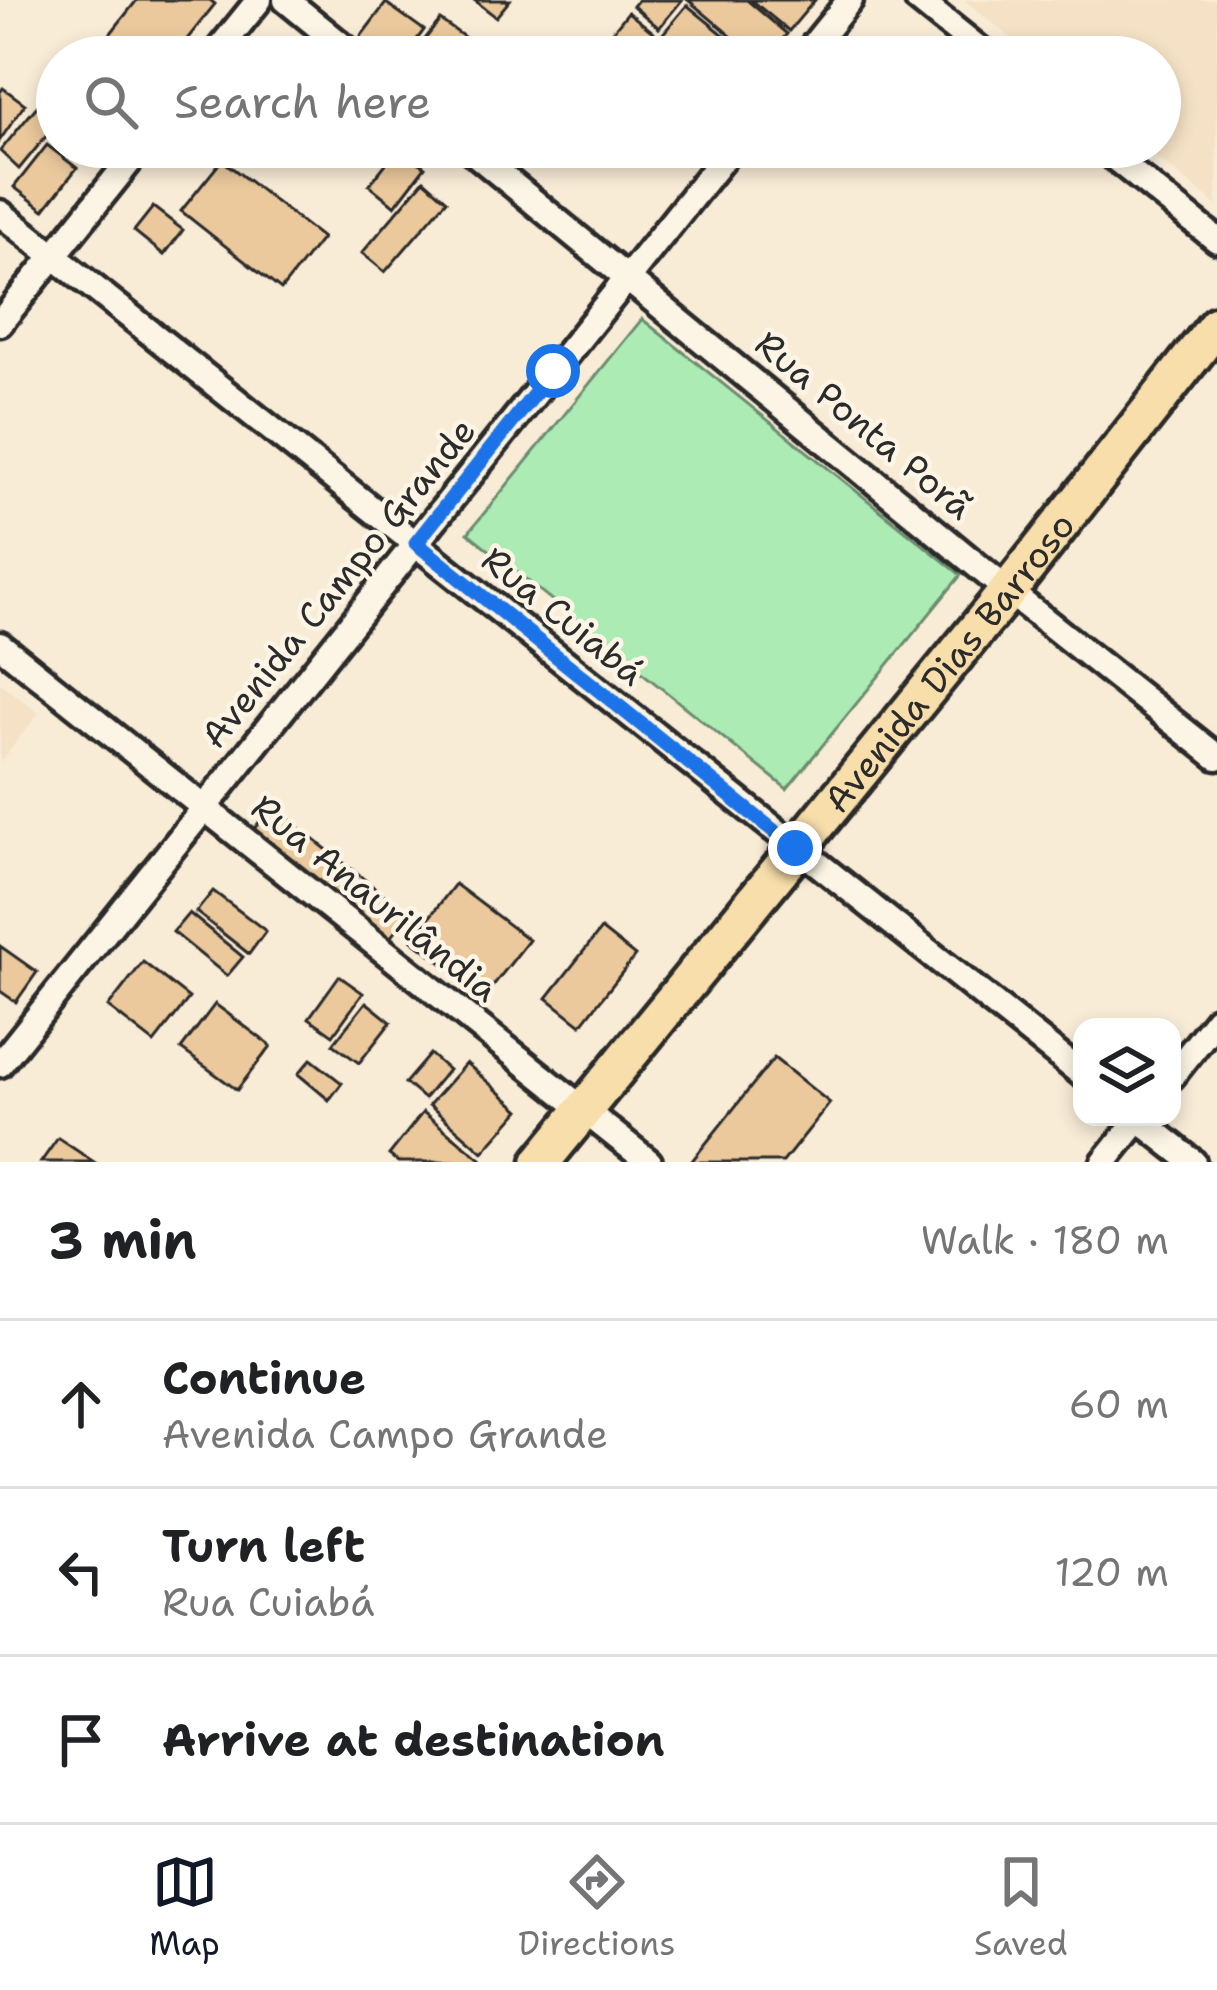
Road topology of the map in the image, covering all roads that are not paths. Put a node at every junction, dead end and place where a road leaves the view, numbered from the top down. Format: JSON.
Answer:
{"nodes":[{"id":1,"x":259,"y":0,"type":"edge"},
{"id":2,"x":286,"y":0,"type":"edge"},
{"id":3,"x":850,"y":0,"type":"edge"},
{"id":4,"x":919,"y":0,"type":"edge"},
{"id":5,"x":230,"y":36,"type":"edge"},
{"id":6,"x":330,"y":36,"type":"edge"},
{"id":7,"x":821,"y":36,"type":"edge"},
{"id":8,"x":963,"y":36,"type":"edge"},
{"id":9,"x":124,"y":168,"type":"edge"},
{"id":10,"x":493,"y":168,"type":"edge"},
{"id":11,"x":715,"y":168,"type":"edge"},
{"id":12,"x":1127,"y":168,"type":"edge"},
{"id":13,"x":0,"y":213,"type":"edge"},
{"id":14,"x":1217,"y":240,"type":"edge"},
{"id":15,"x":54,"y":256,"type":"junction"},
{"id":16,"x":628,"y":278,"type":"junction"},
{"id":17,"x":0,"y":323,"type":"edge"},
{"id":18,"x":1217,"y":325,"type":"edge"},
{"id":19,"x":416,"y":543,"type":"junction"},
{"id":20,"x":1008,"y":591,"type":"junction"},
{"id":21,"x":0,"y":644,"type":"edge"},
{"id":22,"x":1217,"y":757,"type":"edge"},
{"id":23,"x":205,"y":808,"type":"junction"},
{"id":24,"x":795,"y":848,"type":"junction"},
{"id":25,"x":1217,"y":1019,"type":"edge"},
{"id":26,"x":0,"y":1064,"type":"edge"},
{"id":27,"x":1181,"y":1065,"type":"edge"},
{"id":28,"x":1073,"y":1067,"type":"edge"},
{"id":29,"x":582,"y":1109,"type":"junction"},
{"id":30,"x":1132,"y":1126,"type":"edge"},
{"id":31,"x":1148,"y":1126,"type":"edge"},
{"id":32,"x":541,"y":1162,"type":"edge"},
{"id":33,"x":649,"y":1162,"type":"edge"},
{"id":34,"x":1104,"y":1162,"type":"edge"},
{"id":35,"x":1193,"y":1162,"type":"edge"}],
"edges":[{"from":1,"to":5,"type":"street"},
{"from":2,"to":6,"type":"street"},
{"from":3,"to":7,"type":"street"},
{"from":4,"to":8,"type":"street"},
{"from":9,"to":15,"type":"street"},
{"from":10,"to":16,"type":"street","name":"Rua Ponta Porã"},
{"from":11,"to":16,"type":"street","name":"Avenida Campo Grande"},
{"from":12,"to":14,"type":"street"},
{"from":13,"to":15,"type":"street","name":"Rua Cuiabá"},
{"from":15,"to":17,"type":"street"},
{"from":15,"to":19,"type":"street","name":"Rua Cuiabá"},
{"from":16,"to":19,"type":"street","name":"Avenida Campo Grande"},
{"from":16,"to":20,"type":"street","name":"Rua Ponta Porã"},
{"from":18,"to":20,"type":"main road","name":"Avenida Dias Barroso"},
{"from":19,"to":23,"type":"street","name":"Avenida Campo Grande"},
{"from":19,"to":24,"type":"street","name":"Rua Cuiabá"},
{"from":20,"to":22,"type":"street","name":"Rua Ponta Porã"},
{"from":20,"to":24,"type":"main road","name":"Avenida Dias Barroso"},
{"from":21,"to":23,"type":"street","name":"Rua Anaurilândia"},
{"from":23,"to":26,"type":"street","name":"Avenida Campo Grande"},
{"from":23,"to":29,"type":"street","name":"Rua Anaurilândia"},
{"from":24,"to":28,"type":"street","name":"Rua Cuiabá"},
{"from":24,"to":29,"type":"main road","name":"Avenida Dias Barroso"},
{"from":25,"to":27,"type":"street"},
{"from":29,"to":32,"type":"main road","name":"Avenida Dias Barroso"},
{"from":29,"to":33,"type":"street","name":"Rua Anaurilândia"},
{"from":30,"to":34,"type":"street"},
{"from":31,"to":35,"type":"street"}]}
